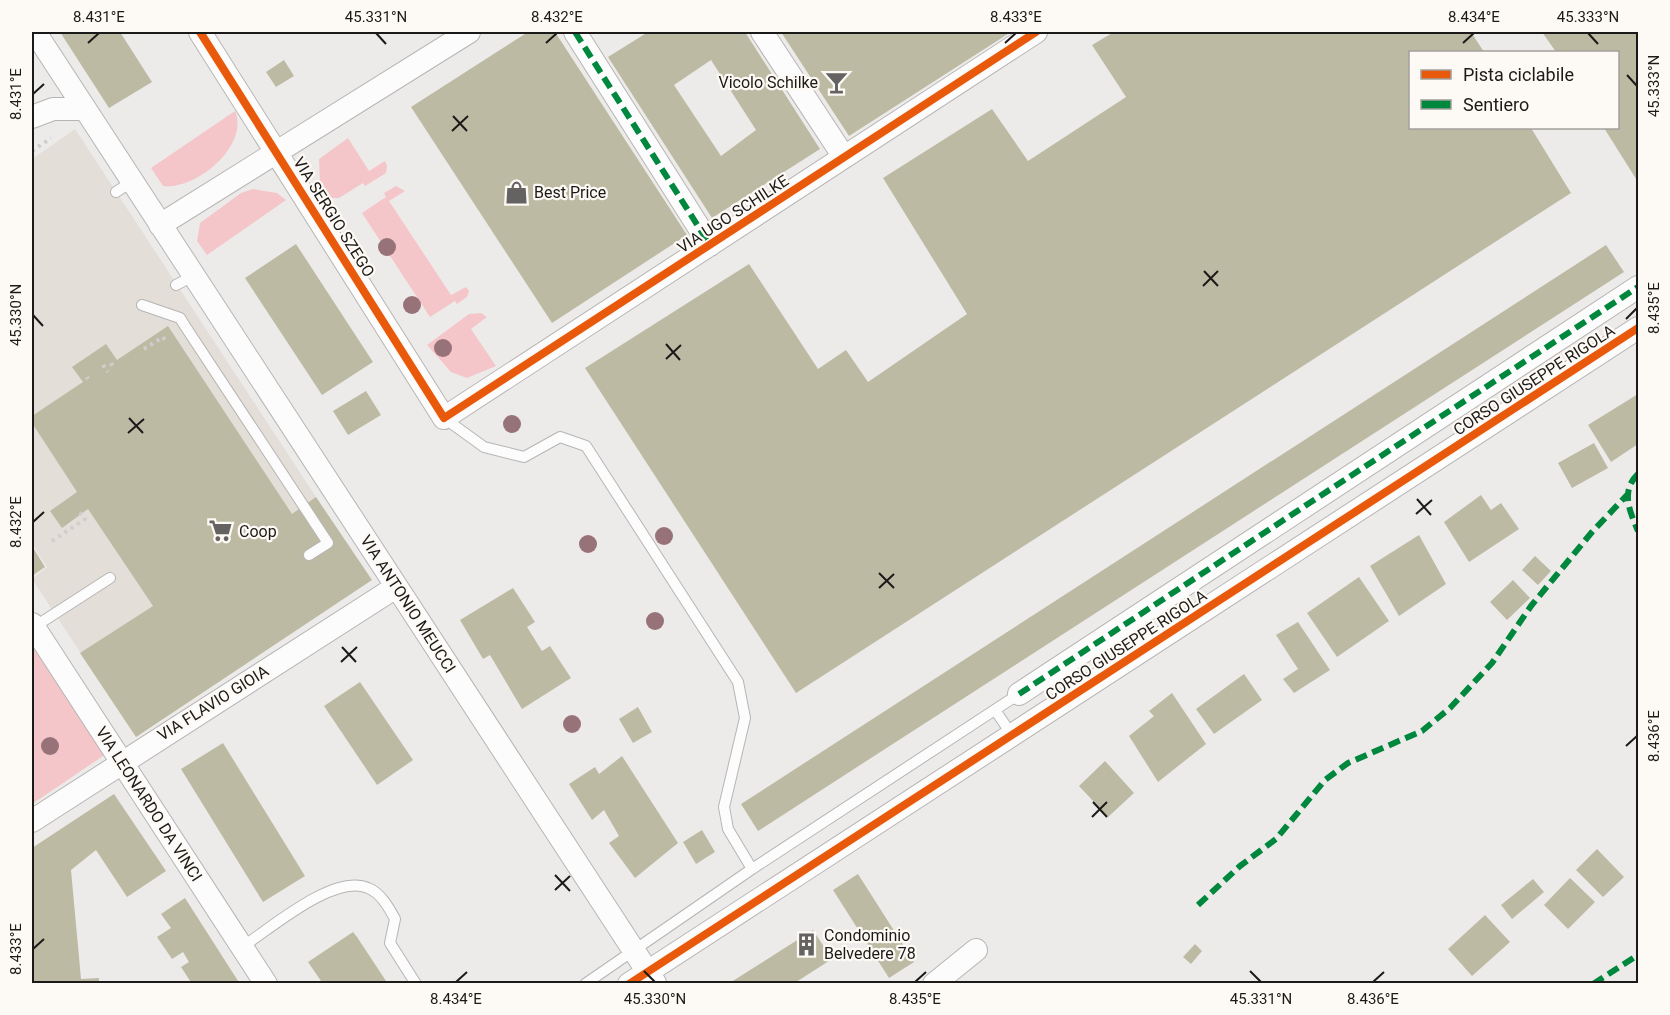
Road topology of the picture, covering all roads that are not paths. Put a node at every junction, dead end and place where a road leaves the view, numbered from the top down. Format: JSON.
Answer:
{"nodes":[{"id":1,"x":35,"y":32,"type":"edge"},
{"id":2,"x":200,"y":32,"type":"edge"},
{"id":3,"x":469,"y":32,"type":"edge"},
{"id":4,"x":575,"y":32,"type":"edge"},
{"id":5,"x":762,"y":32,"type":"edge"},
{"id":6,"x":1036,"y":32,"type":"edge"},
{"id":7,"x":84,"y":109,"type":"junction"},
{"id":8,"x":32,"y":117,"type":"edge"},
{"id":9,"x":276,"y":151,"type":"junction"},
{"id":10,"x":844,"y":157,"type":"junction"},
{"id":11,"x":160,"y":225,"type":"junction"},
{"id":12,"x":710,"y":245,"type":"junction"},
{"id":13,"x":1638,"y":287,"type":"edge"},
{"id":14,"x":142,"y":305,"type":"dead end"},
{"id":15,"x":1638,"y":328,"type":"edge"},
{"id":16,"x":444,"y":418,"type":"junction"},
{"id":17,"x":309,"y":555,"type":"dead end"},
{"id":18,"x":110,"y":578,"type":"dead end"},
{"id":19,"x":396,"y":587,"type":"junction"},
{"id":20,"x":33,"y":626,"type":"edge"},
{"id":21,"x":1019,"y":694,"type":"joint"},
{"id":22,"x":995,"y":710,"type":"junction"},
{"id":23,"x":1012,"y":735,"type":"junction"},
{"id":24,"x":121,"y":762,"type":"junction"},
{"id":25,"x":32,"y":821,"type":"edge"},
{"id":26,"x":752,"y":869,"type":"junction"},
{"id":27,"x":242,"y":947,"type":"junction"},
{"id":28,"x":976,"y":950,"type":"dead end"},
{"id":29,"x":635,"y":951,"type":"junction"},
{"id":30,"x":652,"y":977,"type":"edge"},
{"id":31,"x":266,"y":984,"type":"edge"},
{"id":32,"x":416,"y":984,"type":"edge"},
{"id":33,"x":585,"y":984,"type":"edge"},
{"id":34,"x":629,"y":984,"type":"edge"},
{"id":35,"x":934,"y":984,"type":"edge"}],
"edges":[{"from":1,"to":7,"type":"street","name":"VIA ANTONIO MEUCCI"},
{"from":2,"to":9,"type":"street","name":"VIA SERGIO SZEGO"},
{"from":3,"to":9,"type":"street"},
{"from":4,"to":12,"type":"street"},
{"from":5,"to":10,"type":"street"},
{"from":6,"to":10,"type":"street","name":"VIA UGO SCHILKE"},
{"from":7,"to":8,"type":"street"},
{"from":7,"to":11,"type":"street","name":"VIA ANTONIO MEUCCI"},
{"from":9,"to":11,"type":"street"},
{"from":9,"to":16,"type":"street","name":"VIA SERGIO SZEGO"},
{"from":10,"to":12,"type":"street","name":"VIA UGO SCHILKE"},
{"from":11,"to":19,"type":"street","name":"VIA ANTONIO MEUCCI"},
{"from":12,"to":16,"type":"street","name":"VIA UGO SCHILKE"},
{"from":13,"to":21,"type":"street"},
{"from":14,"to":17,"type":"lane"},
{"from":15,"to":23,"type":"street","name":"CORSO GIUSEPPE RIGOLA"},
{"from":16,"to":26,"type":"lane"},
{"from":18,"to":20,"type":"lane"},
{"from":19,"to":24,"type":"street","name":"VIA FLAVIO GIOIA"},
{"from":19,"to":29,"type":"street","name":"VIA ANTONIO MEUCCI"},
{"from":20,"to":24,"type":"street","name":"VIA LEONARDO DA VINCI"},
{"from":21,"to":22,"type":"lane"},
{"from":22,"to":23,"type":"lane"},
{"from":22,"to":26,"type":"lane"},
{"from":23,"to":30,"type":"street","name":"CORSO GIUSEPPE RIGOLA"},
{"from":24,"to":25,"type":"street","name":"VIA FLAVIO GIOIA"},
{"from":24,"to":27,"type":"street","name":"VIA LEONARDO DA VINCI"},
{"from":26,"to":29,"type":"lane"},
{"from":27,"to":31,"type":"street","name":"VIA LEONARDO DA VINCI"},
{"from":27,"to":32,"type":"lane"},
{"from":28,"to":35,"type":"street"},
{"from":29,"to":30,"type":"street","name":"VIA ANTONIO MEUCCI"},
{"from":29,"to":33,"type":"lane"},
{"from":30,"to":34,"type":"street","name":"CORSO GIUSEPPE RIGOLA"}]}
